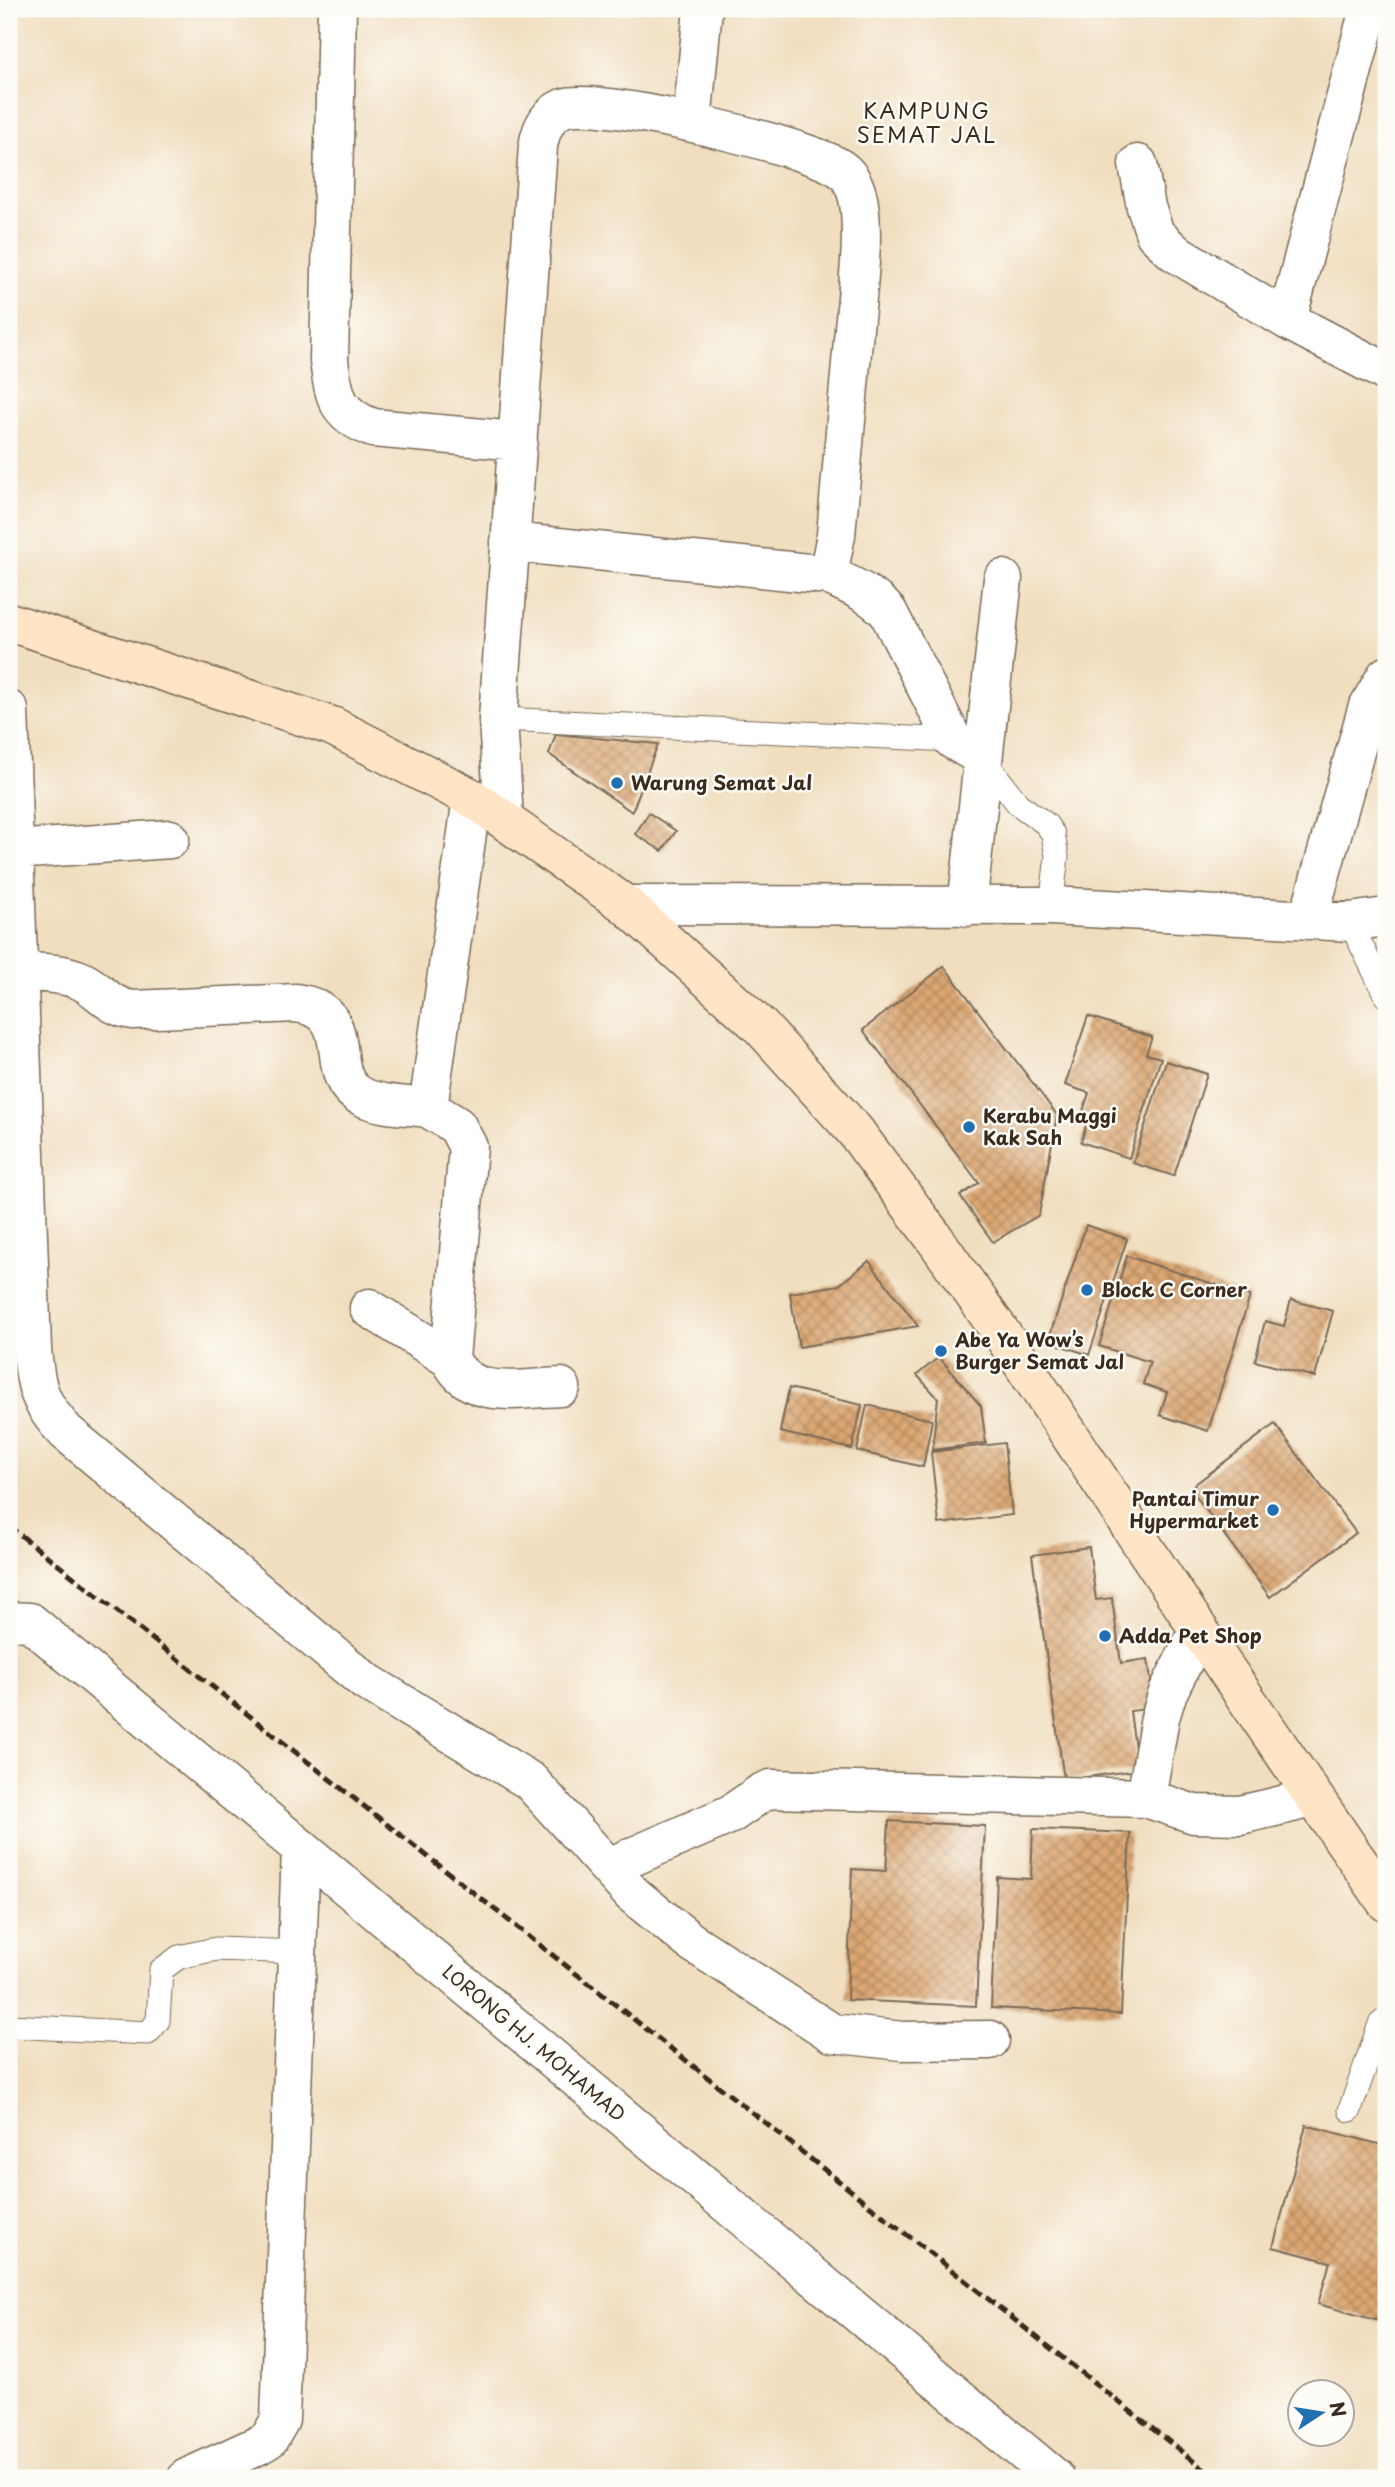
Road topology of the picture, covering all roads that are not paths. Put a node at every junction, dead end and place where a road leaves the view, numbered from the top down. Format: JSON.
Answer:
{"nodes":[{"id":1,"x":337,"y":9,"type":"edge"},
{"id":2,"x":703,"y":9,"type":"edge"},
{"id":3,"x":1368,"y":9,"type":"edge"},
{"id":4,"x":692,"y":122,"type":"junction"},
{"id":5,"x":1138,"y":164,"type":"dead end"},
{"id":6,"x":1287,"y":320,"type":"junction"},
{"id":7,"x":1386,"y":372,"type":"edge"},
{"id":8,"x":518,"y":441,"type":"junction"},
{"id":9,"x":510,"y":542,"type":"junction"},
{"id":10,"x":828,"y":575,"type":"junction"},
{"id":11,"x":1003,"y":579,"type":"dead end"},
{"id":12,"x":9,"y":622,"type":"edge"},
{"id":13,"x":1386,"y":676,"type":"edge"},
{"id":14,"x":9,"y":710,"type":"edge"},
{"id":15,"x":498,"y":719,"type":"junction"},
{"id":16,"x":968,"y":749,"type":"junction"},
{"id":17,"x":472,"y":798,"type":"junction"},
{"id":18,"x":504,"y":819,"type":"junction"},
{"id":19,"x":170,"y":839,"type":"dead end"},
{"id":20,"x":13,"y":850,"type":"junction"},
{"id":21,"x":626,"y":905,"type":"junction"},
{"id":22,"x":1051,"y":906,"type":"junction"},
{"id":23,"x":967,"y":907,"type":"junction"},
{"id":24,"x":1368,"y":919,"type":"edge"},
{"id":25,"x":1308,"y":920,"type":"junction"},
{"id":26,"x":17,"y":971,"type":"junction"},
{"id":27,"x":1386,"y":996,"type":"edge"},
{"id":28,"x":428,"y":1108,"type":"junction"},
{"id":29,"x":369,"y":1308,"type":"dead end"},
{"id":30,"x":450,"y":1359,"type":"junction"},
{"id":31,"x":561,"y":1387,"type":"dead end"},
{"id":32,"x":9,"y":1621,"type":"edge"},
{"id":33,"x":1199,"y":1630,"type":"junction"},
{"id":34,"x":1146,"y":1798,"type":"junction"},
{"id":35,"x":1313,"y":1798,"type":"junction"},
{"id":36,"x":301,"y":1848,"type":"junction"},
{"id":37,"x":609,"y":1867,"type":"junction"},
{"id":38,"x":1386,"y":1902,"type":"edge"},
{"id":39,"x":298,"y":1952,"type":"junction"},
{"id":40,"x":1386,"y":2019,"type":"edge"},
{"id":41,"x":9,"y":2026,"type":"edge"},
{"id":42,"x":990,"y":2040,"type":"dead end"},
{"id":43,"x":1350,"y":2110,"type":"dead end"},
{"id":44,"x":187,"y":2478,"type":"edge"},
{"id":45,"x":1055,"y":2478,"type":"edge"}],
"edges":[{"from":1,"to":8,"type":"street"},
{"from":2,"to":4,"type":"street"},
{"from":3,"to":6,"type":"street"},
{"from":4,"to":8,"type":"street"},
{"from":4,"to":10,"type":"street"},
{"from":5,"to":6,"type":"street"},
{"from":6,"to":7,"type":"street"},
{"from":8,"to":9,"type":"street"},
{"from":9,"to":10,"type":"street"},
{"from":9,"to":15,"type":"street"},
{"from":10,"to":16,"type":"street"},
{"from":11,"to":16,"type":"street"},
{"from":12,"to":17,"type":"main road"},
{"from":13,"to":25,"type":"street"},
{"from":14,"to":20,"type":"street"},
{"from":15,"to":16,"type":"lane"},
{"from":15,"to":18,"type":"street"},
{"from":16,"to":22,"type":"lane"},
{"from":16,"to":23,"type":"street"},
{"from":17,"to":18,"type":"main road"},
{"from":17,"to":28,"type":"street"},
{"from":18,"to":21,"type":"main road"},
{"from":19,"to":20,"type":"street"},
{"from":20,"to":26,"type":"street"},
{"from":21,"to":23,"type":"street"},
{"from":21,"to":33,"type":"main road"},
{"from":22,"to":23,"type":"street"},
{"from":22,"to":25,"type":"street"},
{"from":24,"to":25,"type":"street"},
{"from":24,"to":27,"type":"lane"},
{"from":26,"to":28,"type":"street"},
{"from":26,"to":37,"type":"street"},
{"from":28,"to":30,"type":"street"},
{"from":29,"to":30,"type":"street"},
{"from":30,"to":31,"type":"street"},
{"from":32,"to":36,"type":"street","name":"LORONG HJ. MOHAMAD"},
{"from":33,"to":34,"type":"street"},
{"from":33,"to":35,"type":"main road"},
{"from":34,"to":35,"type":"street"},
{"from":34,"to":37,"type":"street"},
{"from":35,"to":38,"type":"main road"},
{"from":36,"to":39,"type":"street"},
{"from":36,"to":45,"type":"street","name":"LORONG HJ. MOHAMAD"},
{"from":37,"to":42,"type":"street"},
{"from":39,"to":41,"type":"lane"},
{"from":39,"to":44,"type":"street"},
{"from":40,"to":43,"type":"lane"}]}
